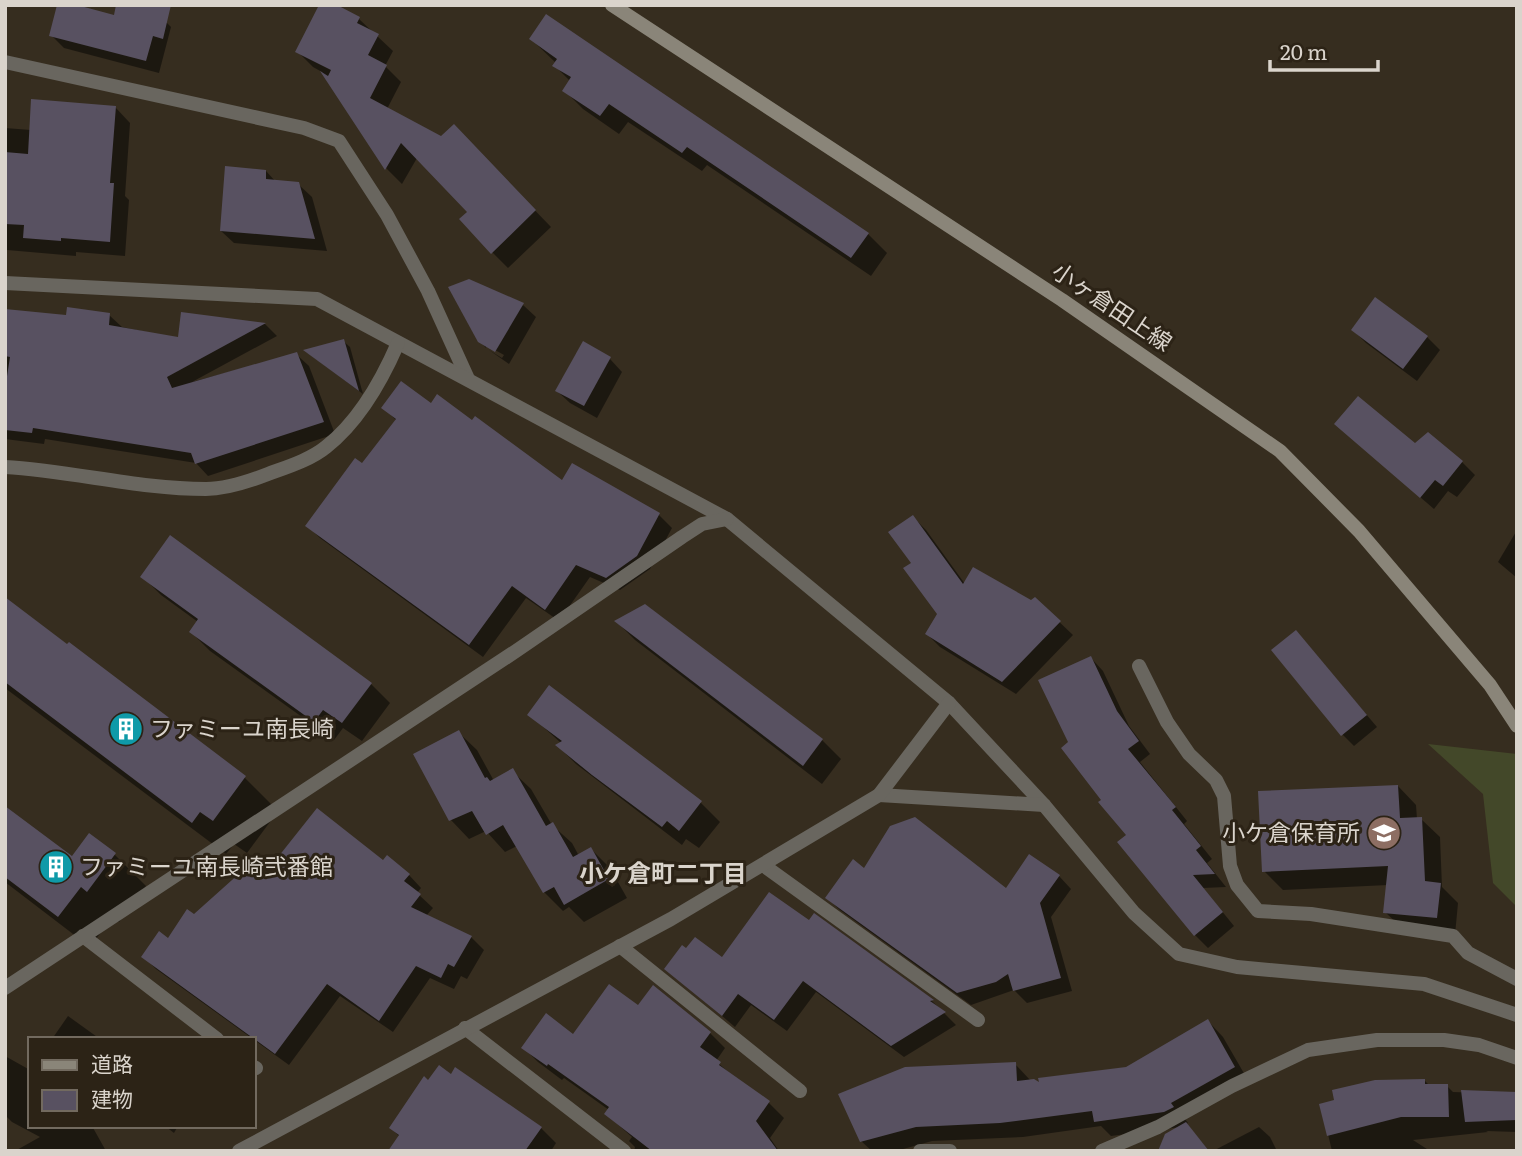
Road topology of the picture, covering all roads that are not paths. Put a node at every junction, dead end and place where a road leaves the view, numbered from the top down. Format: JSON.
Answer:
{"nodes":[{"id":1,"x":612,"y":5,"type":"edge"},
{"id":2,"x":5,"y":62,"type":"edge"},
{"id":3,"x":5,"y":283,"type":"edge"},
{"id":4,"x":398,"y":343,"type":"junction"},
{"id":5,"x":468,"y":379,"type":"junction"},
{"id":6,"x":5,"y":467,"type":"edge"},
{"id":7,"x":727,"y":519,"type":"junction"},
{"id":8,"x":1139,"y":666,"type":"dead end"},
{"id":9,"x":949,"y":703,"type":"junction"},
{"id":10,"x":1517,"y":726,"type":"edge"},
{"id":11,"x":879,"y":795,"type":"junction"},
{"id":12,"x":1044,"y":805,"type":"junction"},
{"id":13,"x":763,"y":865,"type":"junction"},
{"id":14,"x":83,"y":936,"type":"junction"},
{"id":15,"x":620,"y":946,"type":"junction"},
{"id":16,"x":1517,"y":979,"type":"edge"},
{"id":17,"x":5,"y":988,"type":"edge"},
{"id":18,"x":1517,"y":1015,"type":"edge"},
{"id":19,"x":978,"y":1020,"type":"dead end"},
{"id":20,"x":465,"y":1028,"type":"junction"},
{"id":21,"x":214,"y":1037,"type":"edge"},
{"id":22,"x":1517,"y":1058,"type":"edge"},
{"id":23,"x":800,"y":1091,"type":"dead end"},
{"id":24,"x":239,"y":1151,"type":"edge"},
{"id":25,"x":624,"y":1151,"type":"edge"},
{"id":26,"x":920,"y":1151,"type":"edge"},
{"id":27,"x":950,"y":1151,"type":"edge"},
{"id":28,"x":1102,"y":1151,"type":"edge"}],
"edges":[{"from":1,"to":10,"type":"main road","name":"小ヶ倉田上線"},
{"from":2,"to":5,"type":"street"},
{"from":3,"to":4,"type":"street"},
{"from":4,"to":5,"type":"street"},
{"from":4,"to":6,"type":"street"},
{"from":5,"to":7,"type":"street"},
{"from":7,"to":9,"type":"street"},
{"from":7,"to":14,"type":"street"},
{"from":8,"to":16,"type":"street"},
{"from":9,"to":11,"type":"street"},
{"from":9,"to":12,"type":"street"},
{"from":11,"to":12,"type":"street"},
{"from":11,"to":13,"type":"street"},
{"from":12,"to":18,"type":"street"},
{"from":13,"to":15,"type":"street"},
{"from":13,"to":19,"type":"street"},
{"from":14,"to":17,"type":"street"},
{"from":14,"to":21,"type":"street"},
{"from":15,"to":20,"type":"street"},
{"from":15,"to":23,"type":"street"},
{"from":20,"to":24,"type":"street"},
{"from":20,"to":25,"type":"street"},
{"from":22,"to":28,"type":"street"},
{"from":26,"to":27,"type":"street"}]}
